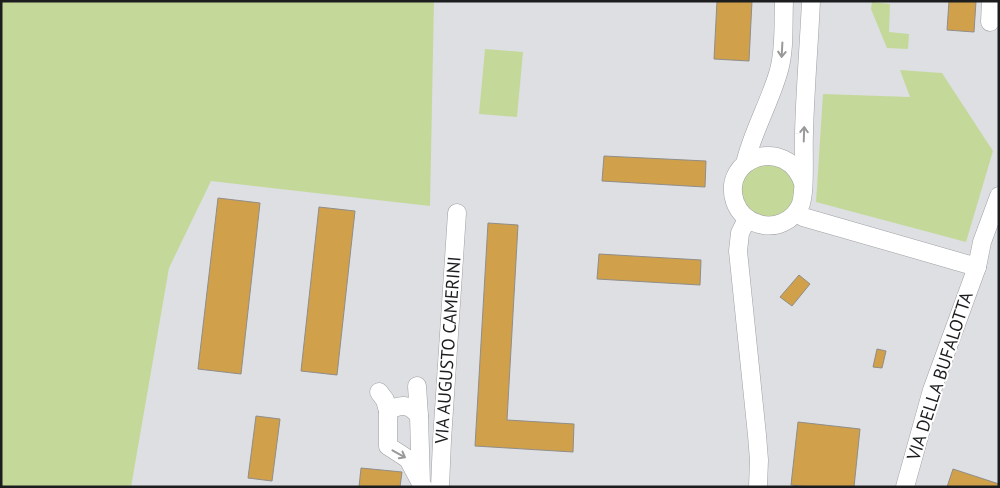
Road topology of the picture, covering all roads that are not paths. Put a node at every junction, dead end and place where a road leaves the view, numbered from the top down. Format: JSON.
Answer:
{"nodes":[{"id":1,"x":784,"y":1,"type":"edge"},
{"id":2,"x":811,"y":1,"type":"edge"},
{"id":3,"x":991,"y":1,"type":"edge"},
{"id":4,"x":990,"y":22,"type":"dead end"},
{"id":5,"x":745,"y":164,"type":"junction"},
{"id":6,"x":803,"y":183,"type":"junction"},
{"id":7,"x":999,"y":196,"type":"edge"},
{"id":8,"x":796,"y":212,"type":"junction"},
{"id":9,"x":457,"y":213,"type":"dead end"},
{"id":10,"x":747,"y":219,"type":"junction"},
{"id":11,"x":998,"y":229,"type":"edge"},
{"id":12,"x":977,"y":266,"type":"junction"},
{"id":13,"x":418,"y":386,"type":"dead end"},
{"id":14,"x":379,"y":392,"type":"dead end"},
{"id":15,"x":388,"y":411,"type":"junction"},
{"id":16,"x":419,"y":416,"type":"junction"},
{"id":17,"x":422,"y":485,"type":"edge"},
{"id":18,"x":440,"y":487,"type":"edge"},
{"id":19,"x":758,"y":487,"type":"edge"},
{"id":20,"x":905,"y":487,"type":"edge"}],
"edges":[{"from":1,"to":5,"type":"street","one_way":true},
{"from":6,"to":2,"type":"street","one_way":true},
{"from":3,"to":4,"type":"street"},
{"from":5,"to":6,"type":"street"},
{"from":5,"to":10,"type":"street"},
{"from":6,"to":8,"type":"street"},
{"from":7,"to":12,"type":"street","name":"VIA DELLA BUFALOTTA"},
{"from":8,"to":10,"type":"street"},
{"from":8,"to":12,"type":"street"},
{"from":9,"to":18,"type":"street","name":"VIA AUGUSTO CAMERINI"},
{"from":10,"to":19,"type":"street"},
{"from":11,"to":12,"type":"street","name":"VIA DELLA BUFALOTTA"},
{"from":12,"to":20,"type":"street","name":"VIA DELLA BUFALOTTA"},
{"from":13,"to":16,"type":"street"},
{"from":14,"to":15,"type":"street"},
{"from":15,"to":16,"type":"street"},
{"from":15,"to":17,"type":"street","one_way":true},
{"from":16,"to":17,"type":"street"}]}
